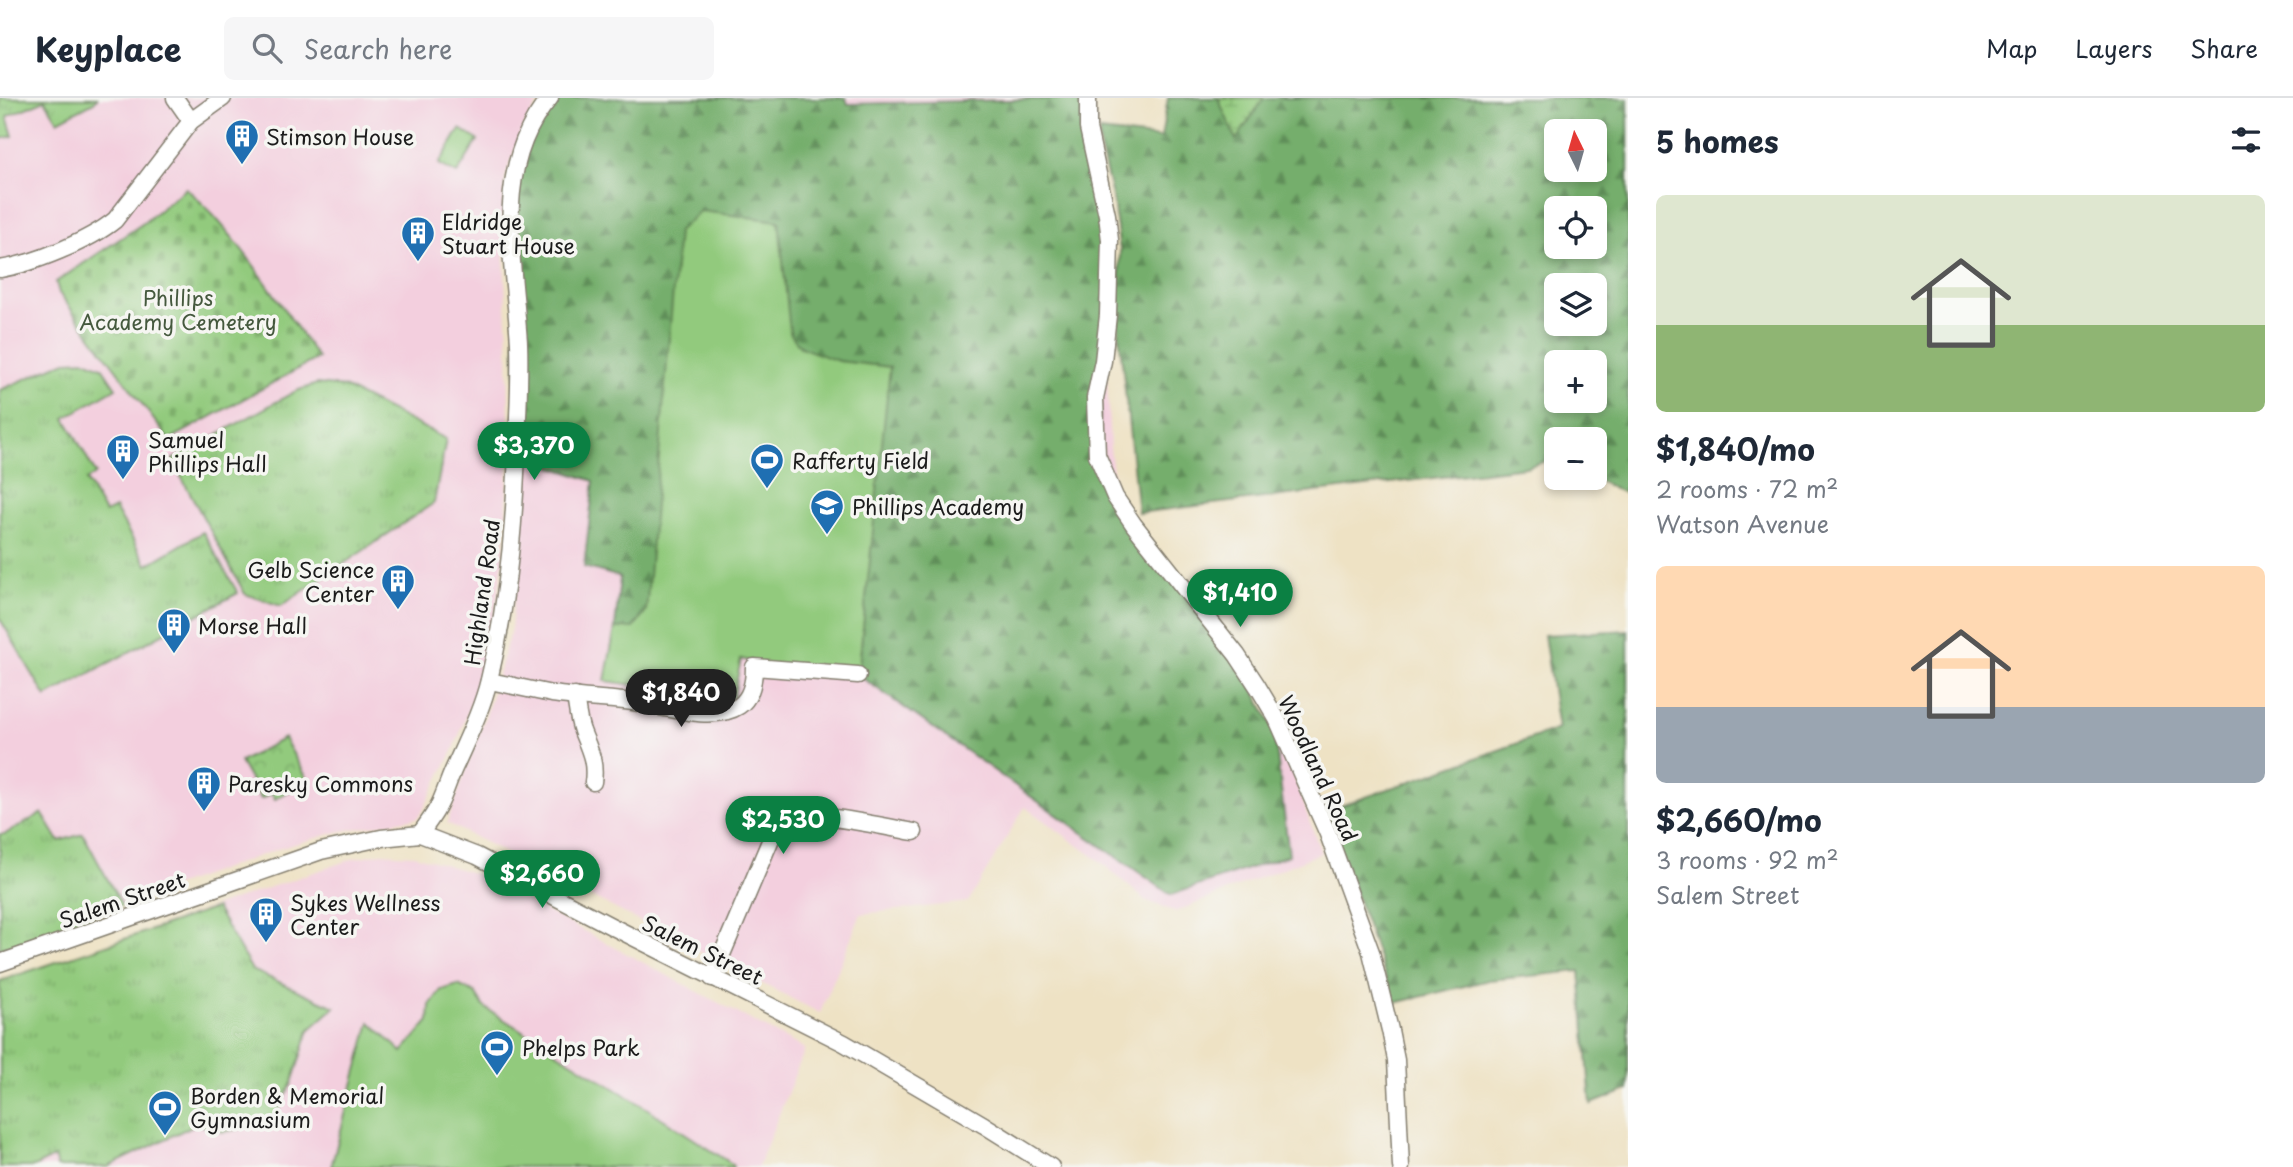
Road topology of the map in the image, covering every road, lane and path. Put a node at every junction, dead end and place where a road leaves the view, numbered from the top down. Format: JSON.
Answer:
{"nodes":[{"id":1,"x":175,"y":98,"type":"edge"},
{"id":2,"x":223,"y":98,"type":"edge"},
{"id":3,"x":550,"y":98,"type":"edge"},
{"id":4,"x":1087,"y":98,"type":"edge"},
{"id":5,"x":191,"y":121,"type":"junction"},
{"id":6,"x":0,"y":270,"type":"edge"},
{"id":7,"x":858,"y":675,"type":"dead end"},
{"id":8,"x":489,"y":681,"type":"junction"},
{"id":9,"x":575,"y":696,"type":"junction"},
{"id":10,"x":593,"y":782,"type":"dead end"},
{"id":11,"x":914,"y":832,"type":"dead end"},
{"id":12,"x":420,"y":834,"type":"junction"},
{"id":13,"x":0,"y":963,"type":"edge"},
{"id":14,"x":712,"y":978,"type":"junction"},
{"id":15,"x":1051,"y":1167,"type":"edge"},
{"id":16,"x":1401,"y":1167,"type":"edge"}],
"edges":[{"from":1,"to":5,"type":"street"},
{"from":2,"to":5,"type":"street"},
{"from":3,"to":8,"type":"street","name":"Highland Road"},
{"from":4,"to":16,"type":"street","name":"Woodland Road"},
{"from":5,"to":6,"type":"street"},
{"from":7,"to":9,"type":"street"},
{"from":8,"to":9,"type":"street"},
{"from":8,"to":12,"type":"street","name":"Highland Road"},
{"from":9,"to":10,"type":"street"},
{"from":11,"to":14,"type":"street"},
{"from":12,"to":13,"type":"street","name":"Salem Street"},
{"from":12,"to":14,"type":"street","name":"Salem Street"},
{"from":14,"to":15,"type":"street","name":"Salem Street"}]}
